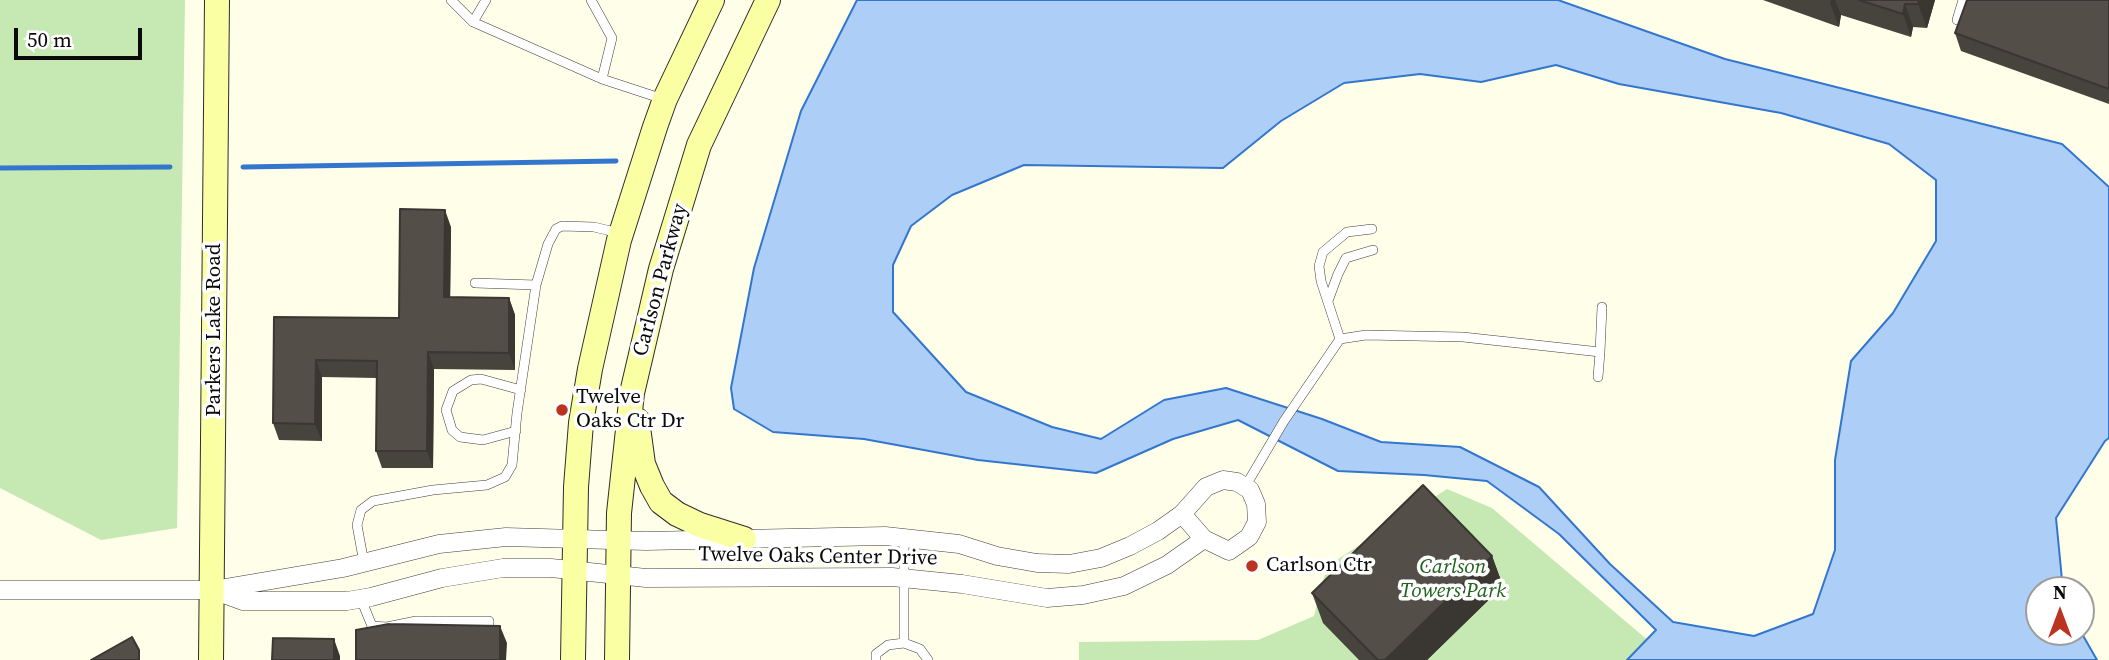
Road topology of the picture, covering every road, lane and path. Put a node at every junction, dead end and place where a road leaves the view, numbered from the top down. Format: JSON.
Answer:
{"nodes":[{"id":1,"x":217,"y":0,"type":"edge"},
{"id":2,"x":451,"y":0,"type":"edge"},
{"id":3,"x":486,"y":0,"type":"edge"},
{"id":4,"x":591,"y":0,"type":"edge"},
{"id":5,"x":712,"y":0,"type":"edge"},
{"id":6,"x":768,"y":0,"type":"edge"},
{"id":7,"x":1963,"y":0,"type":"edge"},
{"id":8,"x":1957,"y":20,"type":"edge"},
{"id":9,"x":473,"y":22,"type":"junction"},
{"id":10,"x":603,"y":79,"type":"junction"},
{"id":11,"x":665,"y":99,"type":"junction"},
{"id":12,"x":1372,"y":229,"type":"dead end"},
{"id":13,"x":621,"y":233,"type":"junction"},
{"id":14,"x":1373,"y":250,"type":"dead end"},
{"id":15,"x":475,"y":284,"type":"dead end"},
{"id":16,"x":536,"y":285,"type":"junction"},
{"id":17,"x":1328,"y":301,"type":"junction"},
{"id":18,"x":1602,"y":307,"type":"dead end"},
{"id":19,"x":1339,"y":339,"type":"junction"},
{"id":20,"x":1600,"y":352,"type":"junction"},
{"id":21,"x":1598,"y":377,"type":"dead end"},
{"id":22,"x":521,"y":390,"type":"junction"},
{"id":23,"x":632,"y":393,"type":"junction"},
{"id":24,"x":516,"y":431,"type":"junction"},
{"id":25,"x":1245,"y":487,"type":"junction"},
{"id":26,"x":1182,"y":514,"type":"junction"},
{"id":27,"x":904,"y":537,"type":"junction"},
{"id":28,"x":576,"y":539,"type":"junction"},
{"id":29,"x":744,"y":539,"type":"junction"},
{"id":30,"x":1205,"y":539,"type":"junction"},
{"id":31,"x":618,"y":540,"type":"junction"},
{"id":32,"x":364,"y":563,"type":"junction"},
{"id":33,"x":575,"y":569,"type":"junction"},
{"id":34,"x":618,"y":575,"type":"junction"},
{"id":35,"x":904,"y":578,"type":"junction"},
{"id":36,"x":0,"y":590,"type":"edge"},
{"id":37,"x":213,"y":590,"type":"junction"},
{"id":38,"x":361,"y":599,"type":"junction"},
{"id":39,"x":489,"y":642,"type":"edge"},
{"id":40,"x":904,"y":643,"type":"junction"},
{"id":41,"x":211,"y":660,"type":"edge"},
{"id":42,"x":573,"y":660,"type":"edge"},
{"id":43,"x":617,"y":660,"type":"edge"},
{"id":44,"x":876,"y":660,"type":"edge"},
{"id":45,"x":928,"y":660,"type":"edge"}],
"edges":[{"from":1,"to":37,"type":"main road","name":"Parkers Lake Road"},
{"from":2,"to":9,"type":"lane"},
{"from":3,"to":9,"type":"lane"},
{"from":4,"to":10,"type":"lane"},
{"from":5,"to":11,"type":"main road"},
{"from":6,"to":23,"type":"main road","name":"Carlson Parkway"},
{"from":7,"to":8,"type":"lane"},
{"from":9,"to":10,"type":"lane"},
{"from":10,"to":11,"type":"lane"},
{"from":11,"to":13,"type":"main road"},
{"from":12,"to":17,"type":"lane"},
{"from":13,"to":16,"type":"lane"},
{"from":13,"to":28,"type":"main road"},
{"from":14,"to":17,"type":"lane"},
{"from":15,"to":16,"type":"lane"},
{"from":16,"to":22,"type":"lane"},
{"from":17,"to":19,"type":"lane"},
{"from":18,"to":20,"type":"lane"},
{"from":19,"to":20,"type":"lane"},
{"from":19,"to":25,"type":"lane"},
{"from":20,"to":21,"type":"lane"},
{"from":22,"to":24,"type":"lane"},
{"from":22,"to":24,"type":"lane"},
{"from":23,"to":29,"type":"main road"},
{"from":23,"to":31,"type":"main road","name":"Carlson Parkway"},
{"from":24,"to":32,"type":"lane"},
{"from":25,"to":26,"type":"street","name":"Twelve Oaks Center Drive"},
{"from":25,"to":30,"type":"street"},
{"from":26,"to":27,"type":"street","name":"Twelve Oaks Center Drive"},
{"from":26,"to":30,"type":"street"},
{"from":27,"to":29,"type":"street","name":"Twelve Oaks Center Drive"},
{"from":27,"to":35,"type":"lane"},
{"from":28,"to":31,"type":"street","name":"Twelve Oaks Center Drive"},
{"from":28,"to":32,"type":"street","name":"Twelve Oaks Center Drive"},
{"from":28,"to":33,"type":"main road"},
{"from":29,"to":31,"type":"street","name":"Twelve Oaks Center Drive"},
{"from":30,"to":35,"type":"street","name":"Twelve Oaks Center Drive"},
{"from":31,"to":34,"type":"main road","name":"Carlson Parkway"},
{"from":32,"to":37,"type":"street","name":"Twelve Oaks Center Drive"},
{"from":33,"to":34,"type":"street","name":"Twelve Oaks Center Drive"},
{"from":33,"to":38,"type":"street","name":"Twelve Oaks Center Drive"},
{"from":33,"to":42,"type":"main road"},
{"from":34,"to":35,"type":"street","name":"Twelve Oaks Center Drive"},
{"from":34,"to":43,"type":"main road","name":"Carlson Parkway"},
{"from":35,"to":40,"type":"lane"},
{"from":36,"to":37,"type":"street","name":"Twelve Oaks Center Drive"},
{"from":37,"to":38,"type":"street","name":"Twelve Oaks Center Drive"},
{"from":37,"to":41,"type":"main road","name":"Parkers Lake Road"},
{"from":38,"to":39,"type":"lane"},
{"from":40,"to":44,"type":"lane"},
{"from":40,"to":45,"type":"lane"}]}
